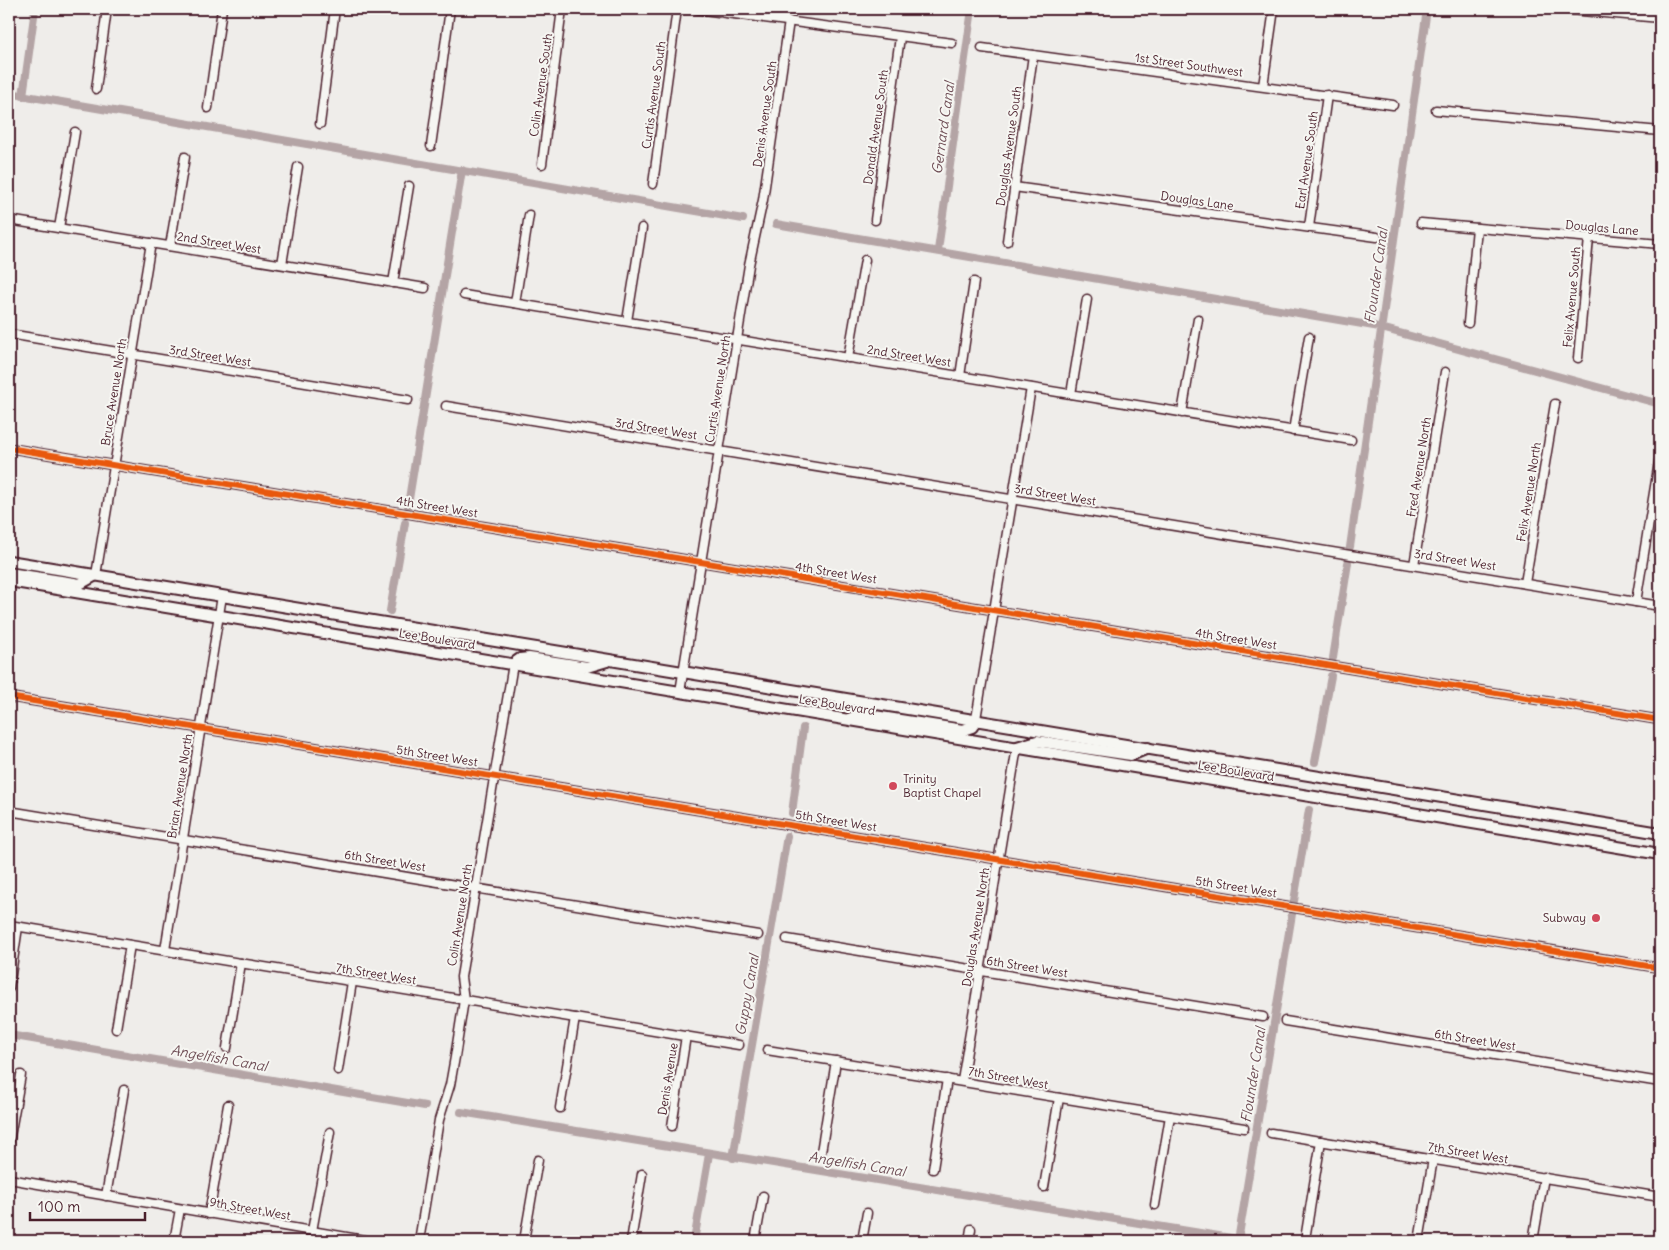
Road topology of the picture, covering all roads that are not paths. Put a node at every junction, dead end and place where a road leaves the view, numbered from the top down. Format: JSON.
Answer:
{"nodes":[{"id":1,"x":107,"y":9,"type":"edge"},
{"id":2,"x":222,"y":9,"type":"edge"},
{"id":3,"x":335,"y":9,"type":"edge"},
{"id":4,"x":450,"y":9,"type":"edge"},
{"id":5,"x":562,"y":9,"type":"edge"},
{"id":6,"x":677,"y":9,"type":"edge"},
{"id":7,"x":696,"y":9,"type":"edge"},
{"id":8,"x":1274,"y":9,"type":"edge"},
{"id":9,"x":1559,"y":9,"type":"edge"},
{"id":10,"x":1660,"y":18,"type":"edge"},
{"id":11,"x":790,"y":22,"type":"junction"},
{"id":12,"x":900,"y":37,"type":"junction"},
{"id":13,"x":952,"y":44,"type":"dead end"},
{"id":14,"x":982,"y":48,"type":"dead end"},
{"id":15,"x":1033,"y":55,"type":"junction"},
{"id":16,"x":1264,"y":86,"type":"junction"},
{"id":17,"x":96,"y":88,"type":"dead end"},
{"id":18,"x":1327,"y":95,"type":"junction"},
{"id":19,"x":1393,"y":105,"type":"dead end"},
{"id":20,"x":208,"y":108,"type":"dead end"},
{"id":21,"x":1436,"y":110,"type":"dead end"},
{"id":22,"x":320,"y":124,"type":"dead end"},
{"id":23,"x":1660,"y":131,"type":"edge"},
{"id":24,"x":75,"y":132,"type":"dead end"},
{"id":25,"x":431,"y":146,"type":"dead end"},
{"id":26,"x":185,"y":158,"type":"dead end"},
{"id":27,"x":542,"y":164,"type":"dead end"},
{"id":28,"x":298,"y":167,"type":"dead end"},
{"id":29,"x":653,"y":184,"type":"dead end"},
{"id":30,"x":409,"y":186,"type":"dead end"},
{"id":31,"x":1014,"y":187,"type":"junction"},
{"id":32,"x":762,"y":209,"type":"joint"},
{"id":33,"x":529,"y":215,"type":"dead end"},
{"id":34,"x":9,"y":220,"type":"edge"},
{"id":35,"x":875,"y":220,"type":"dead end"},
{"id":36,"x":1422,"y":223,"type":"dead end"},
{"id":37,"x":1309,"y":227,"type":"junction"},
{"id":38,"x":59,"y":228,"type":"junction"},
{"id":39,"x":642,"y":228,"type":"dead end"},
{"id":40,"x":1477,"y":228,"type":"junction"},
{"id":41,"x":1377,"y":237,"type":"dead end"},
{"id":42,"x":1589,"y":238,"type":"junction"},
{"id":43,"x":1007,"y":241,"type":"dead end"},
{"id":44,"x":151,"y":243,"type":"junction"},
{"id":45,"x":1660,"y":244,"type":"edge"},
{"id":46,"x":170,"y":246,"type":"junction"},
{"id":47,"x":865,"y":260,"type":"dead end"},
{"id":48,"x":282,"y":264,"type":"junction"},
{"id":49,"x":974,"y":282,"type":"dead end"},
{"id":50,"x":393,"y":283,"type":"junction"},
{"id":51,"x":425,"y":288,"type":"dead end"},
{"id":52,"x":464,"y":295,"type":"dead end"},
{"id":53,"x":1087,"y":299,"type":"dead end"},
{"id":54,"x":515,"y":303,"type":"junction"},
{"id":55,"x":1198,"y":319,"type":"dead end"},
{"id":56,"x":627,"y":321,"type":"junction"},
{"id":57,"x":1468,"y":323,"type":"dead end"},
{"id":58,"x":9,"y":334,"type":"edge"},
{"id":59,"x":1309,"y":337,"type":"dead end"},
{"id":60,"x":738,"y":339,"type":"junction"},
{"id":61,"x":132,"y":354,"type":"junction"},
{"id":62,"x":848,"y":358,"type":"junction"},
{"id":63,"x":1578,"y":358,"type":"dead end"},
{"id":64,"x":1445,"y":372,"type":"dead end"},
{"id":65,"x":960,"y":376,"type":"junction"},
{"id":66,"x":1032,"y":388,"type":"junction"},
{"id":67,"x":1071,"y":394,"type":"junction"},
{"id":68,"x":408,"y":400,"type":"dead end"},
{"id":69,"x":1555,"y":404,"type":"dead end"},
{"id":70,"x":446,"y":406,"type":"dead end"},
{"id":71,"x":1182,"y":413,"type":"junction"},
{"id":72,"x":1293,"y":431,"type":"junction"},
{"id":73,"x":1351,"y":440,"type":"dead end"},
{"id":74,"x":9,"y":448,"type":"edge"},
{"id":75,"x":719,"y":451,"type":"junction"},
{"id":76,"x":1660,"y":456,"type":"edge"},
{"id":77,"x":113,"y":465,"type":"junction"},
{"id":78,"x":1013,"y":499,"type":"junction"},
{"id":79,"x":9,"y":561,"type":"edge"},
{"id":80,"x":700,"y":562,"type":"junction"},
{"id":81,"x":1414,"y":565,"type":"junction"},
{"id":82,"x":9,"y":573,"type":"edge"},
{"id":83,"x":96,"y":575,"type":"junction"},
{"id":84,"x":9,"y":582,"type":"edge"},
{"id":85,"x":1525,"y":584,"type":"junction"},
{"id":86,"x":222,"y":596,"type":"junction"},
{"id":87,"x":1636,"y":602,"type":"junction"},
{"id":88,"x":1660,"y":606,"type":"edge"},
{"id":89,"x":994,"y":610,"type":"junction"},
{"id":90,"x":220,"y":616,"type":"junction"},
{"id":91,"x":610,"y":660,"type":"junction"},
{"id":92,"x":513,"y":664,"type":"junction"},
{"id":93,"x":683,"y":671,"type":"junction"},
{"id":94,"x":680,"y":692,"type":"junction"},
{"id":95,"x":9,"y":697,"type":"edge"},
{"id":96,"x":848,"y":720,"type":"junction"},
{"id":97,"x":976,"y":720,"type":"junction"},
{"id":98,"x":1660,"y":720,"type":"edge"},
{"id":99,"x":201,"y":728,"type":"junction"},
{"id":100,"x":1017,"y":748,"type":"junction"},
{"id":101,"x":1149,"y":748,"type":"junction"},
{"id":102,"x":494,"y":777,"type":"junction"},
{"id":103,"x":9,"y":811,"type":"edge"},
{"id":104,"x":1660,"y":833,"type":"edge"},
{"id":105,"x":182,"y":839,"type":"junction"},
{"id":106,"x":1660,"y":854,"type":"edge"},
{"id":107,"x":998,"y":859,"type":"junction"},
{"id":108,"x":476,"y":888,"type":"junction"},
{"id":109,"x":9,"y":925,"type":"edge"},
{"id":110,"x":18,"y":927,"type":"junction"},
{"id":111,"x":758,"y":935,"type":"dead end"},
{"id":112,"x":787,"y":939,"type":"dead end"},
{"id":113,"x":130,"y":945,"type":"junction"},
{"id":114,"x":165,"y":950,"type":"junction"},
{"id":115,"x":241,"y":963,"type":"junction"},
{"id":116,"x":1660,"y":968,"type":"edge"},
{"id":117,"x":980,"y":970,"type":"junction"},
{"id":118,"x":352,"y":982,"type":"junction"},
{"id":119,"x":9,"y":988,"type":"edge"},
{"id":120,"x":464,"y":1000,"type":"junction"},
{"id":121,"x":1263,"y":1017,"type":"dead end"},
{"id":122,"x":575,"y":1018,"type":"junction"},
{"id":123,"x":1285,"y":1021,"type":"dead end"},
{"id":124,"x":116,"y":1029,"type":"dead end"},
{"id":125,"x":686,"y":1036,"type":"junction"},
{"id":126,"x":739,"y":1045,"type":"dead end"},
{"id":127,"x":227,"y":1048,"type":"dead end"},
{"id":128,"x":767,"y":1050,"type":"dead end"},
{"id":129,"x":836,"y":1061,"type":"junction"},
{"id":130,"x":338,"y":1070,"type":"dead end"},
{"id":131,"x":21,"y":1075,"type":"dead end"},
{"id":132,"x":947,"y":1079,"type":"junction"},
{"id":133,"x":962,"y":1081,"type":"junction"},
{"id":134,"x":1660,"y":1082,"type":"edge"},
{"id":135,"x":124,"y":1090,"type":"dead end"},
{"id":136,"x":1059,"y":1098,"type":"junction"},
{"id":137,"x":228,"y":1105,"type":"dead end"},
{"id":138,"x":560,"y":1108,"type":"dead end"},
{"id":139,"x":1170,"y":1116,"type":"junction"},
{"id":140,"x":672,"y":1126,"type":"dead end"},
{"id":141,"x":1244,"y":1128,"type":"dead end"},
{"id":142,"x":330,"y":1132,"type":"dead end"},
{"id":143,"x":1272,"y":1133,"type":"dead end"},
{"id":144,"x":1321,"y":1141,"type":"junction"},
{"id":145,"x":9,"y":1142,"type":"edge"},
{"id":146,"x":821,"y":1152,"type":"dead end"},
{"id":147,"x":1433,"y":1159,"type":"junction"},
{"id":148,"x":538,"y":1160,"type":"dead end"},
{"id":149,"x":933,"y":1169,"type":"dead end"},
{"id":150,"x":642,"y":1174,"type":"dead end"},
{"id":151,"x":1544,"y":1178,"type":"junction"},
{"id":152,"x":9,"y":1179,"type":"edge"},
{"id":153,"x":1044,"y":1187,"type":"dead end"},
{"id":154,"x":106,"y":1196,"type":"junction"},
{"id":155,"x":763,"y":1196,"type":"dead end"},
{"id":156,"x":1660,"y":1197,"type":"edge"},
{"id":157,"x":1155,"y":1206,"type":"dead end"},
{"id":158,"x":180,"y":1209,"type":"junction"},
{"id":159,"x":866,"y":1213,"type":"dead end"},
{"id":160,"x":209,"y":1214,"type":"junction"},
{"id":161,"x":971,"y":1229,"type":"dead end"},
{"id":162,"x":312,"y":1231,"type":"junction"},
{"id":163,"x":1306,"y":1233,"type":"dead end"},
{"id":164,"x":174,"y":1241,"type":"edge"},
{"id":165,"x":370,"y":1241,"type":"edge"},
{"id":166,"x":419,"y":1241,"type":"edge"},
{"id":167,"x":524,"y":1241,"type":"edge"},
{"id":168,"x":631,"y":1241,"type":"edge"},
{"id":169,"x":755,"y":1241,"type":"edge"},
{"id":170,"x":862,"y":1241,"type":"edge"},
{"id":171,"x":969,"y":1241,"type":"edge"},
{"id":172,"x":1419,"y":1241,"type":"edge"},
{"id":173,"x":1533,"y":1241,"type":"edge"}],
"edges":[{"from":1,"to":17,"type":"street"},
{"from":2,"to":20,"type":"street"},
{"from":3,"to":22,"type":"street"},
{"from":4,"to":25,"type":"street"},
{"from":5,"to":27,"type":"street","name":"Colin Avenue South"},
{"from":6,"to":29,"type":"street","name":"Curtis Avenue South"},
{"from":7,"to":11,"type":"street"},
{"from":8,"to":16,"type":"street"},
{"from":9,"to":10,"type":"street"},
{"from":11,"to":12,"type":"street"},
{"from":11,"to":32,"type":"street","name":"Denis Avenue South"},
{"from":12,"to":13,"type":"street"},
{"from":12,"to":35,"type":"street","name":"Donald Avenue South"},
{"from":14,"to":15,"type":"street","name":"1st Street Southwest"},
{"from":15,"to":16,"type":"street","name":"1st Street Southwest"},
{"from":15,"to":31,"type":"street","name":"Douglas Avenue South"},
{"from":16,"to":18,"type":"street","name":"1st Street Southwest"},
{"from":18,"to":19,"type":"street","name":"1st Street Southwest"},
{"from":18,"to":37,"type":"street","name":"Earl Avenue South"},
{"from":21,"to":23,"type":"street"},
{"from":24,"to":38,"type":"street"},
{"from":26,"to":46,"type":"street"},
{"from":28,"to":48,"type":"street"},
{"from":30,"to":50,"type":"street"},
{"from":31,"to":37,"type":"street","name":"Douglas Lane"},
{"from":31,"to":43,"type":"street","name":"Douglas Avenue South"},
{"from":32,"to":60,"type":"street","name":"Curtis Avenue North"},
{"from":33,"to":54,"type":"street"},
{"from":34,"to":38,"type":"street","name":"2nd Street West"},
{"from":36,"to":40,"type":"street","name":"Douglas Lane"},
{"from":37,"to":41,"type":"street","name":"Douglas Lane"},
{"from":38,"to":44,"type":"street","name":"2nd Street West"},
{"from":39,"to":56,"type":"street"},
{"from":40,"to":42,"type":"street","name":"Douglas Lane"},
{"from":40,"to":57,"type":"street"},
{"from":42,"to":45,"type":"street","name":"Douglas Lane"},
{"from":42,"to":63,"type":"street","name":"Felix Avenue South"},
{"from":44,"to":46,"type":"street","name":"2nd Street West"},
{"from":44,"to":61,"type":"street","name":"Bruce Avenue North"},
{"from":46,"to":48,"type":"street","name":"2nd Street West"},
{"from":47,"to":62,"type":"street"},
{"from":48,"to":50,"type":"street","name":"2nd Street West"},
{"from":49,"to":65,"type":"street"},
{"from":50,"to":51,"type":"street","name":"2nd Street West"},
{"from":52,"to":54,"type":"street","name":"2nd Street West"},
{"from":53,"to":67,"type":"street"},
{"from":54,"to":56,"type":"street","name":"2nd Street West"},
{"from":55,"to":71,"type":"street"},
{"from":56,"to":60,"type":"street","name":"2nd Street West"},
{"from":58,"to":61,"type":"street","name":"3rd Street West"},
{"from":59,"to":72,"type":"street"},
{"from":60,"to":62,"type":"street","name":"2nd Street West"},
{"from":60,"to":75,"type":"street","name":"Curtis Avenue North"},
{"from":61,"to":68,"type":"street","name":"3rd Street West"},
{"from":61,"to":77,"type":"street","name":"Bruce Avenue North"},
{"from":62,"to":65,"type":"street","name":"2nd Street West"},
{"from":64,"to":81,"type":"street","name":"Fred Avenue North"},
{"from":65,"to":66,"type":"street","name":"2nd Street West"},
{"from":66,"to":67,"type":"street","name":"2nd Street West"},
{"from":66,"to":78,"type":"street"},
{"from":67,"to":71,"type":"street","name":"2nd Street West"},
{"from":69,"to":85,"type":"street","name":"Felix Avenue North"},
{"from":70,"to":75,"type":"street","name":"3rd Street West"},
{"from":71,"to":72,"type":"street","name":"2nd Street West"},
{"from":72,"to":73,"type":"street","name":"2nd Street West"},
{"from":74,"to":77,"type":"street","name":"4th Street West"},
{"from":75,"to":78,"type":"street","name":"3rd Street West"},
{"from":75,"to":80,"type":"street","name":"Curtis Avenue North"},
{"from":76,"to":87,"type":"street"},
{"from":77,"to":80,"type":"street","name":"4th Street West"},
{"from":77,"to":83,"type":"street","name":"Bruce Avenue North"},
{"from":78,"to":81,"type":"street","name":"3rd Street West"},
{"from":78,"to":89,"type":"street"},
{"from":79,"to":83,"type":"main road","name":"Lee Boulevard"},
{"from":80,"to":89,"type":"street","name":"4th Street West"},
{"from":80,"to":93,"type":"street","name":"Curtis Avenue North"},
{"from":81,"to":85,"type":"street","name":"3rd Street West"},
{"from":82,"to":83,"type":"main road"},
{"from":83,"to":86,"type":"main road","name":"Lee Boulevard"},
{"from":84,"to":90,"type":"main road","name":"Lee Boulevard"},
{"from":85,"to":87,"type":"street","name":"3rd Street West"},
{"from":86,"to":90,"type":"street","name":"Brian Avenue North"},
{"from":86,"to":91,"type":"main road","name":"Lee Boulevard"},
{"from":87,"to":88,"type":"street","name":"3rd Street West"},
{"from":89,"to":97,"type":"street"},
{"from":89,"to":98,"type":"street","name":"4th Street West"},
{"from":90,"to":92,"type":"main road","name":"Lee Boulevard"},
{"from":90,"to":99,"type":"street","name":"Brian Avenue North"},
{"from":91,"to":92,"type":"main road"},
{"from":91,"to":93,"type":"main road","name":"Lee Boulevard"},
{"from":92,"to":94,"type":"main road","name":"Lee Boulevard"},
{"from":92,"to":102,"type":"street","name":"Colin Avenue North"},
{"from":93,"to":94,"type":"street","name":"Curtis Avenue North"},
{"from":93,"to":97,"type":"main road","name":"Lee Boulevard"},
{"from":94,"to":96,"type":"main road","name":"Lee Boulevard"},
{"from":95,"to":99,"type":"street","name":"5th Street West"},
{"from":96,"to":97,"type":"main road"},
{"from":96,"to":100,"type":"main road","name":"Lee Boulevard"},
{"from":97,"to":101,"type":"main road","name":"Lee Boulevard"},
{"from":99,"to":102,"type":"street","name":"5th Street West"},
{"from":99,"to":105,"type":"street","name":"Brian Avenue North"},
{"from":100,"to":101,"type":"main road"},
{"from":100,"to":106,"type":"main road","name":"Lee Boulevard"},
{"from":100,"to":107,"type":"street","name":"Douglas Avenue North"},
{"from":101,"to":104,"type":"main road","name":"Lee Boulevard"},
{"from":102,"to":107,"type":"street","name":"5th Street West"},
{"from":102,"to":108,"type":"street","name":"Colin Avenue North"},
{"from":103,"to":105,"type":"street","name":"6th Street West"},
{"from":105,"to":108,"type":"street","name":"6th Street West"},
{"from":105,"to":114,"type":"street","name":"Brian Avenue North"},
{"from":107,"to":116,"type":"street","name":"5th Street West"},
{"from":107,"to":117,"type":"street","name":"Douglas Avenue North"},
{"from":108,"to":111,"type":"street","name":"6th Street West"},
{"from":108,"to":120,"type":"street","name":"Colin Avenue North"},
{"from":109,"to":110,"type":"street","name":"7th Street West"},
{"from":110,"to":113,"type":"street","name":"7th Street West"},
{"from":110,"to":119,"type":"street"},
{"from":112,"to":117,"type":"street","name":"6th Street West"},
{"from":113,"to":114,"type":"street","name":"7th Street West"},
{"from":113,"to":124,"type":"street"},
{"from":114,"to":115,"type":"street","name":"7th Street West"},
{"from":115,"to":118,"type":"street","name":"7th Street West"},
{"from":115,"to":127,"type":"street"},
{"from":117,"to":121,"type":"street","name":"6th Street West"},
{"from":117,"to":133,"type":"street","name":"Douglas Avenue North"},
{"from":118,"to":120,"type":"street","name":"7th Street West"},
{"from":118,"to":130,"type":"street"},
{"from":120,"to":122,"type":"street","name":"7th Street West"},
{"from":120,"to":166,"type":"street","name":"Colin Avenue North"},
{"from":122,"to":125,"type":"street","name":"7th Street West"},
{"from":122,"to":138,"type":"street"},
{"from":123,"to":134,"type":"street","name":"6th Street West"},
{"from":125,"to":126,"type":"street","name":"7th Street West"},
{"from":125,"to":140,"type":"street","name":"Denis Avenue"},
{"from":128,"to":129,"type":"street","name":"7th Street West"},
{"from":129,"to":132,"type":"street","name":"7th Street West"},
{"from":129,"to":146,"type":"street"},
{"from":131,"to":145,"type":"street"},
{"from":132,"to":133,"type":"street","name":"7th Street West"},
{"from":132,"to":149,"type":"street"},
{"from":133,"to":136,"type":"street","name":"7th Street West"},
{"from":135,"to":154,"type":"street"},
{"from":136,"to":139,"type":"street","name":"7th Street West"},
{"from":136,"to":153,"type":"street"},
{"from":137,"to":160,"type":"street"},
{"from":139,"to":141,"type":"street","name":"7th Street West"},
{"from":139,"to":157,"type":"street"},
{"from":142,"to":162,"type":"street"},
{"from":143,"to":144,"type":"street","name":"7th Street West"},
{"from":144,"to":147,"type":"street","name":"7th Street West"},
{"from":144,"to":163,"type":"street"},
{"from":147,"to":151,"type":"street","name":"7th Street West"},
{"from":147,"to":172,"type":"street"},
{"from":148,"to":167,"type":"street"},
{"from":150,"to":168,"type":"street"},
{"from":151,"to":156,"type":"street","name":"7th Street West"},
{"from":151,"to":173,"type":"street"},
{"from":152,"to":154,"type":"street","name":"9th Street West"},
{"from":154,"to":158,"type":"street","name":"9th Street West"},
{"from":155,"to":169,"type":"street"},
{"from":158,"to":160,"type":"street","name":"9th Street West"},
{"from":158,"to":164,"type":"street"},
{"from":159,"to":170,"type":"street"},
{"from":160,"to":162,"type":"street","name":"9th Street West"},
{"from":161,"to":171,"type":"street"},
{"from":162,"to":165,"type":"street","name":"9th Street West"}]}
